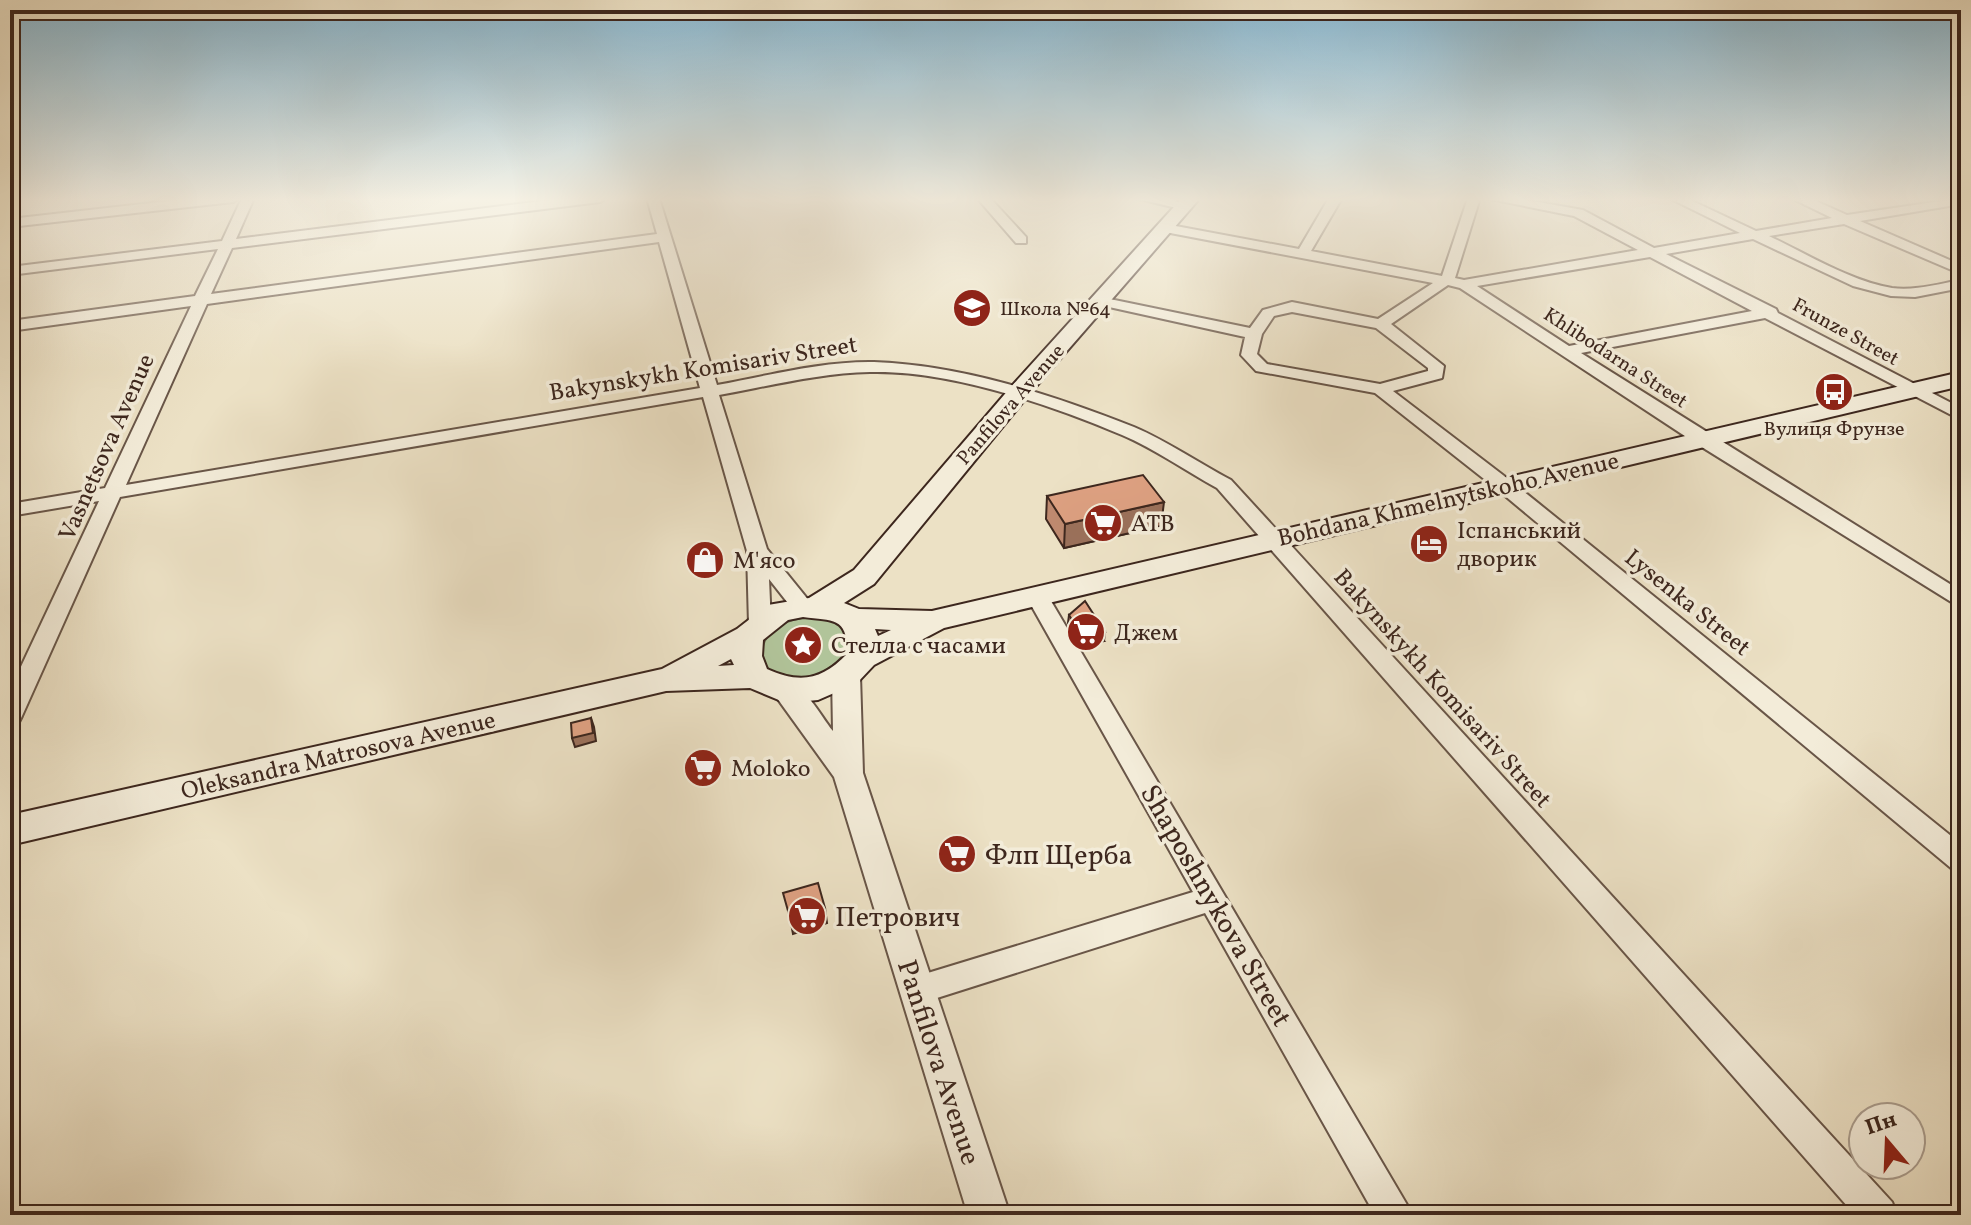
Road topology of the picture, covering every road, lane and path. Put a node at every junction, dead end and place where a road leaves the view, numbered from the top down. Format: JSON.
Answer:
{"nodes":[{"id":1,"x":142,"y":255,"type":"edge"},
{"id":2,"x":222,"y":255,"type":"edge"},
{"id":3,"x":533,"y":255,"type":"edge"},
{"id":4,"x":670,"y":255,"type":"edge"},
{"id":5,"x":1141,"y":255,"type":"edge"},
{"id":6,"x":1314,"y":255,"type":"edge"},
{"id":7,"x":1462,"y":255,"type":"edge"},
{"id":8,"x":1633,"y":255,"type":"edge"},
{"id":9,"x":1660,"y":255,"type":"edge"},
{"id":10,"x":1798,"y":255,"type":"edge"},
{"id":11,"x":1928,"y":255,"type":"edge"},
{"id":12,"x":1961,"y":270,"type":"edge"},
{"id":13,"x":10,"y":271,"type":"edge"},
{"id":14,"x":1456,"y":282,"type":"junction"},
{"id":15,"x":1961,"y":284,"type":"edge"},
{"id":16,"x":1942,"y":289,"type":"junction"},
{"id":17,"x":1961,"y":297,"type":"edge"},
{"id":18,"x":199,"y":301,"type":"junction"},
{"id":19,"x":1100,"y":301,"type":"junction"},
{"id":20,"x":1771,"y":312,"type":"junction"},
{"id":21,"x":1381,"y":324,"type":"junction"},
{"id":22,"x":10,"y":326,"type":"edge"},
{"id":23,"x":1254,"y":334,"type":"junction"},
{"id":24,"x":1566,"y":351,"type":"junction"},
{"id":25,"x":1961,"y":379,"type":"edge"},
{"id":26,"x":1380,"y":389,"type":"junction"},
{"id":27,"x":1913,"y":390,"type":"junction"},
{"id":28,"x":708,"y":391,"type":"junction"},
{"id":29,"x":1018,"y":393,"type":"junction"},
{"id":30,"x":1961,"y":415,"type":"edge"},
{"id":31,"x":1703,"y":440,"type":"junction"},
{"id":32,"x":1505,"y":486,"type":"junction"},
{"id":33,"x":112,"y":492,"type":"junction"},
{"id":34,"x":10,"y":510,"type":"edge"},
{"id":35,"x":1275,"y":539,"type":"junction"},
{"id":36,"x":757,"y":551,"type":"junction"},
{"id":37,"x":864,"y":577,"type":"junction"},
{"id":38,"x":1037,"y":596,"type":"junction"},
{"id":39,"x":1961,"y":601,"type":"edge"},
{"id":40,"x":810,"y":607,"type":"junction"},
{"id":41,"x":855,"y":619,"type":"junction"},
{"id":42,"x":935,"y":620,"type":"junction"},
{"id":43,"x":754,"y":630,"type":"junction"},
{"id":44,"x":855,"y":666,"type":"junction"},
{"id":45,"x":754,"y":676,"type":"junction"},
{"id":46,"x":666,"y":680,"type":"junction"},
{"id":47,"x":786,"y":691,"type":"junction"},
{"id":48,"x":10,"y":716,"type":"edge"},
{"id":49,"x":848,"y":773,"type":"junction"},
{"id":50,"x":10,"y":830,"type":"edge"},
{"id":51,"x":1961,"y":860,"type":"edge"},
{"id":52,"x":1212,"y":898,"type":"junction"},
{"id":53,"x":918,"y":990,"type":"junction"},
{"id":54,"x":989,"y":1215,"type":"edge"},
{"id":55,"x":1395,"y":1215,"type":"edge"},
{"id":56,"x":1879,"y":1215,"type":"edge"}],
"edges":[{"from":1,"to":13,"type":"street"},
{"from":2,"to":18,"type":"street","name":"Vasnetsova Avenue"},
{"from":3,"to":18,"type":"street"},
{"from":4,"to":28,"type":"street"},
{"from":5,"to":19,"type":"main road","name":"Panfilova Avenue"},
{"from":6,"to":14,"type":"street","name":"Khlibodarna Street"},
{"from":7,"to":14,"type":"street"},
{"from":8,"to":14,"type":"street"},
{"from":9,"to":20,"type":"street","name":"Frunze Street"},
{"from":10,"to":16,"type":"street"},
{"from":11,"to":12,"type":"street"},
{"from":14,"to":21,"type":"street"},
{"from":14,"to":24,"type":"street","name":"Khlibodarna Street"},
{"from":15,"to":16,"type":"street"},
{"from":16,"to":17,"type":"street"},
{"from":18,"to":22,"type":"street"},
{"from":18,"to":33,"type":"street","name":"Vasnetsova Avenue"},
{"from":19,"to":23,"type":"street"},
{"from":19,"to":29,"type":"main road","name":"Panfilova Avenue"},
{"from":20,"to":24,"type":"street"},
{"from":20,"to":27,"type":"street","name":"Frunze Street"},
{"from":21,"to":23,"type":"street"},
{"from":21,"to":26,"type":"street"},
{"from":23,"to":26,"type":"street"},
{"from":24,"to":31,"type":"street","name":"Khlibodarna Street"},
{"from":25,"to":27,"type":"main road","name":"Bohdana Khmelnytskoho Avenue"},
{"from":26,"to":32,"type":"street","name":"Lysenka Street"},
{"from":27,"to":30,"type":"street","name":"Frunze Street"},
{"from":27,"to":31,"type":"main road","name":"Bohdana Khmelnytskoho Avenue"},
{"from":28,"to":29,"type":"street","name":"Bakynskykh Komisariv Street"},
{"from":28,"to":33,"type":"street","name":"Bakynskykh Komisariv Street"},
{"from":28,"to":36,"type":"street"},
{"from":29,"to":35,"type":"street","name":"Bakynskykh Komisariv Street"},
{"from":29,"to":37,"type":"main road","name":"Panfilova Avenue"},
{"from":31,"to":32,"type":"main road","name":"Bohdana Khmelnytskoho Avenue"},
{"from":31,"to":39,"type":"street","name":"Khlibodarna Street"},
{"from":32,"to":35,"type":"main road","name":"Bohdana Khmelnytskoho Avenue"},
{"from":32,"to":51,"type":"street","name":"Lysenka Street"},
{"from":33,"to":34,"type":"street","name":"Bakynskykh Komisariv Street"},
{"from":33,"to":48,"type":"street","name":"Vasnetsova Avenue"},
{"from":35,"to":38,"type":"main road","name":"Bohdana Khmelnytskoho Avenue"},
{"from":35,"to":56,"type":"street","name":"Bakynskykh Komisariv Street"},
{"from":36,"to":40,"type":"street"},
{"from":36,"to":43,"type":"street"},
{"from":37,"to":40,"type":"main road","name":"Panfilova Avenue"},
{"from":37,"to":41,"type":"main road","name":"Panfilova Avenue"},
{"from":38,"to":42,"type":"main road","name":"Bohdana Khmelnytskoho Avenue"},
{"from":38,"to":52,"type":"street","name":"Shaposhnykova Street"},
{"from":40,"to":41,"type":"main road"},
{"from":40,"to":43,"type":"main road"},
{"from":41,"to":42,"type":"main road"},
{"from":41,"to":44,"type":"main road"},
{"from":42,"to":44,"type":"main road"},
{"from":43,"to":45,"type":"main road"},
{"from":43,"to":46,"type":"main road"},
{"from":44,"to":47,"type":"main road"},
{"from":44,"to":49,"type":"street","name":"Panfilova Avenue"},
{"from":45,"to":46,"type":"main road"},
{"from":45,"to":47,"type":"main road"},
{"from":46,"to":50,"type":"main road","name":"Oleksandra Matrosova Avenue"},
{"from":47,"to":49,"type":"street","name":"Panfilova Avenue"},
{"from":49,"to":53,"type":"street","name":"Panfilova Avenue"},
{"from":52,"to":53,"type":"street"},
{"from":52,"to":55,"type":"street","name":"Shaposhnykova Street"},
{"from":53,"to":54,"type":"street","name":"Panfilova Avenue"}]}
